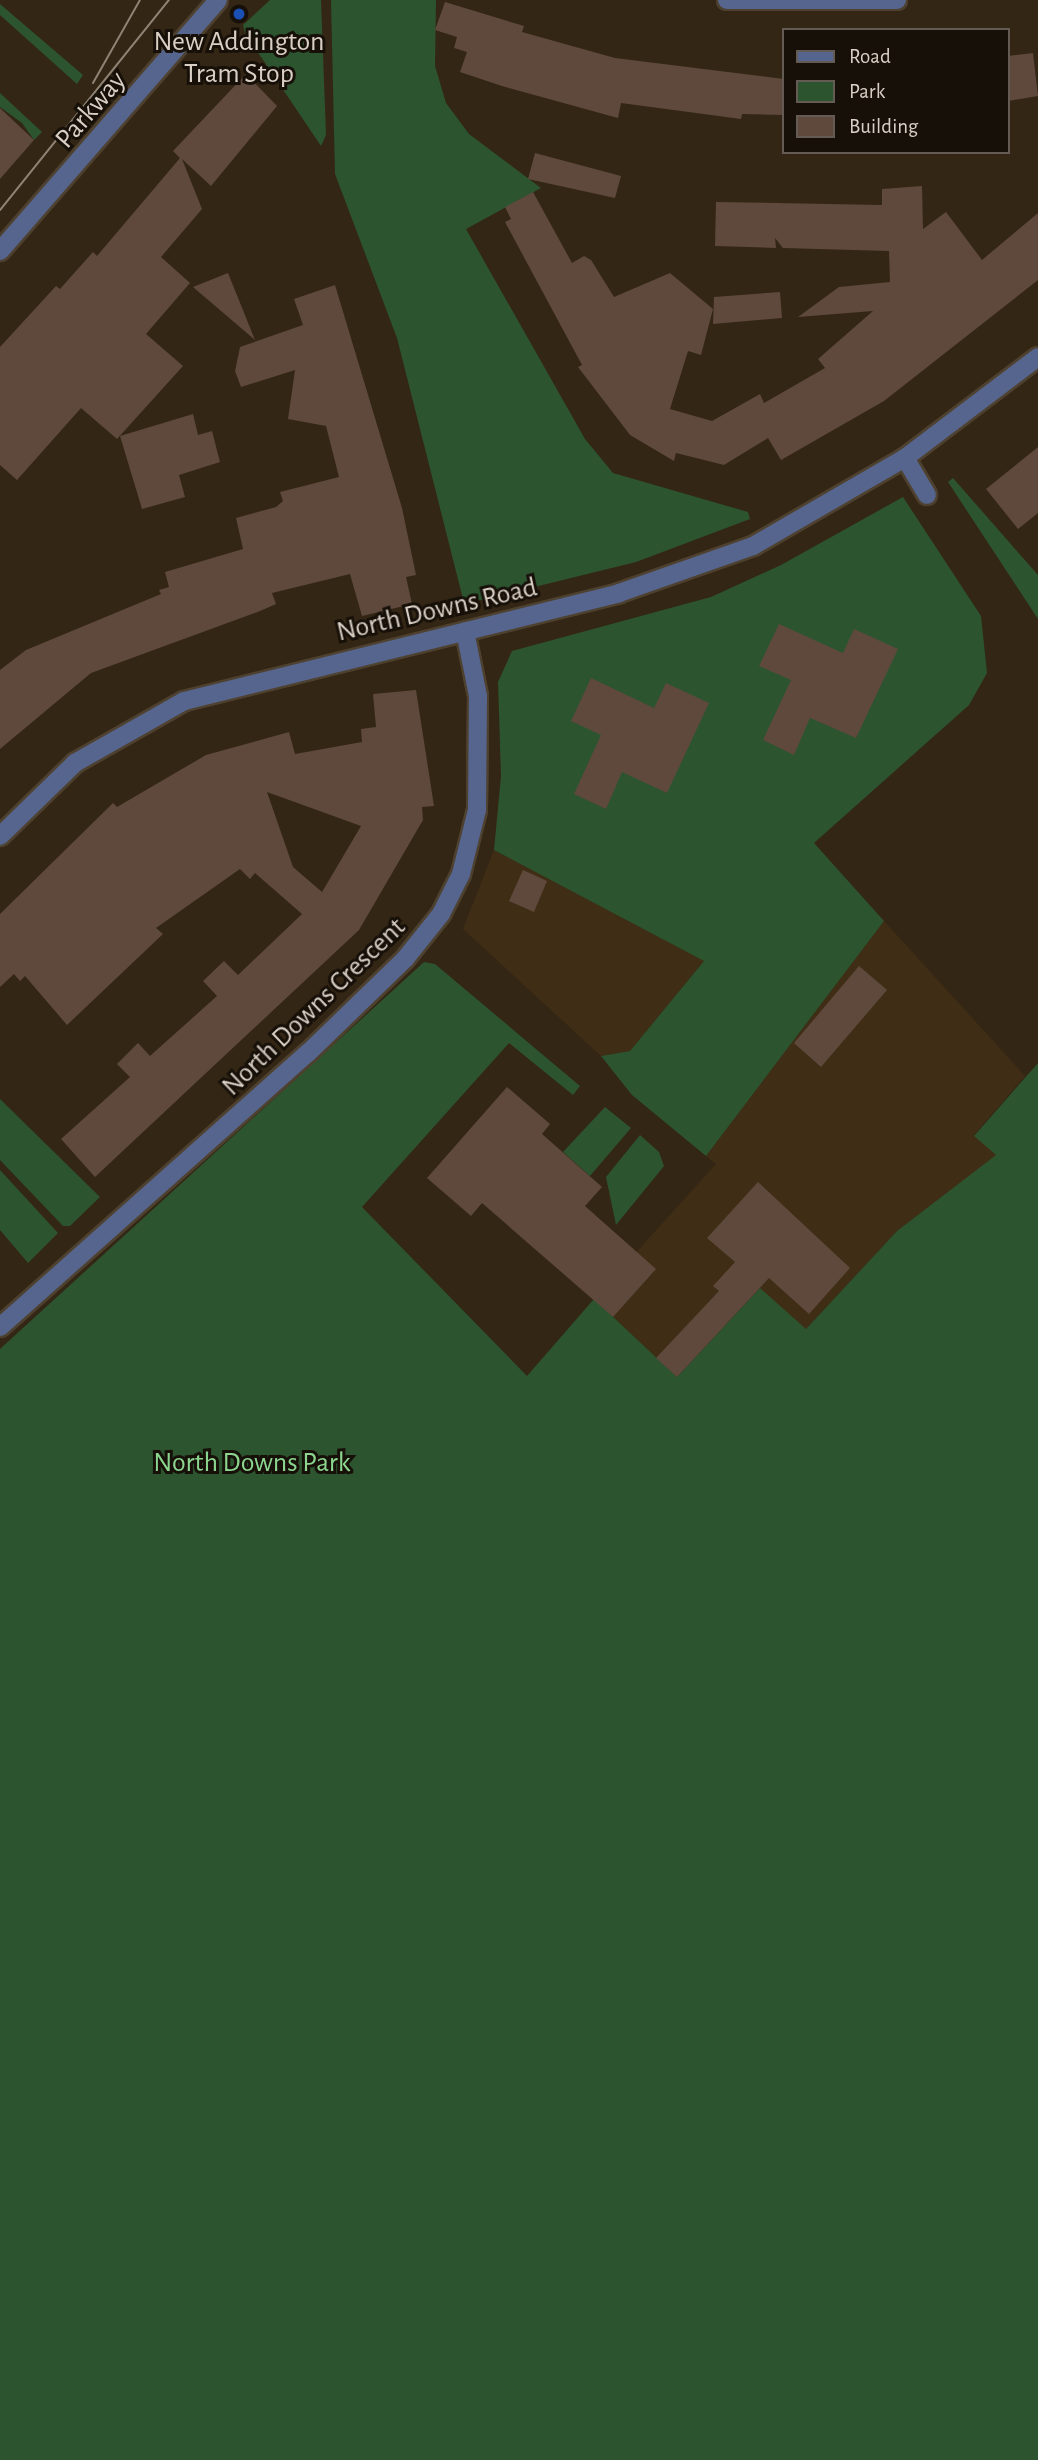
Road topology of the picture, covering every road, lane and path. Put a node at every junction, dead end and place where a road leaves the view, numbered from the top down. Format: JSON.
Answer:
{"nodes":[{"id":1,"x":218,"y":0,"type":"edge"},
{"id":2,"x":727,"y":0,"type":"edge"},
{"id":3,"x":897,"y":0,"type":"edge"},
{"id":4,"x":763,"y":1,"type":"edge"},
{"id":5,"x":0,"y":251,"type":"edge"},
{"id":6,"x":1038,"y":357,"type":"edge"},
{"id":7,"x":905,"y":458,"type":"junction"},
{"id":8,"x":927,"y":495,"type":"dead end"},
{"id":9,"x":465,"y":631,"type":"junction"},
{"id":10,"x":0,"y":836,"type":"edge"},
{"id":11,"x":0,"y":1327,"type":"edge"}],
"edges":[{"from":1,"to":5,"type":"street","name":"Parkway"},
{"from":2,"to":4,"type":"street"},
{"from":3,"to":4,"type":"street"},
{"from":6,"to":7,"type":"street","name":"North Downs Road"},
{"from":7,"to":8,"type":"street"},
{"from":7,"to":9,"type":"street","name":"North Downs Road"},
{"from":9,"to":10,"type":"street","name":"North Downs Road"},
{"from":9,"to":11,"type":"street","name":"North Downs Crescent"}]}
